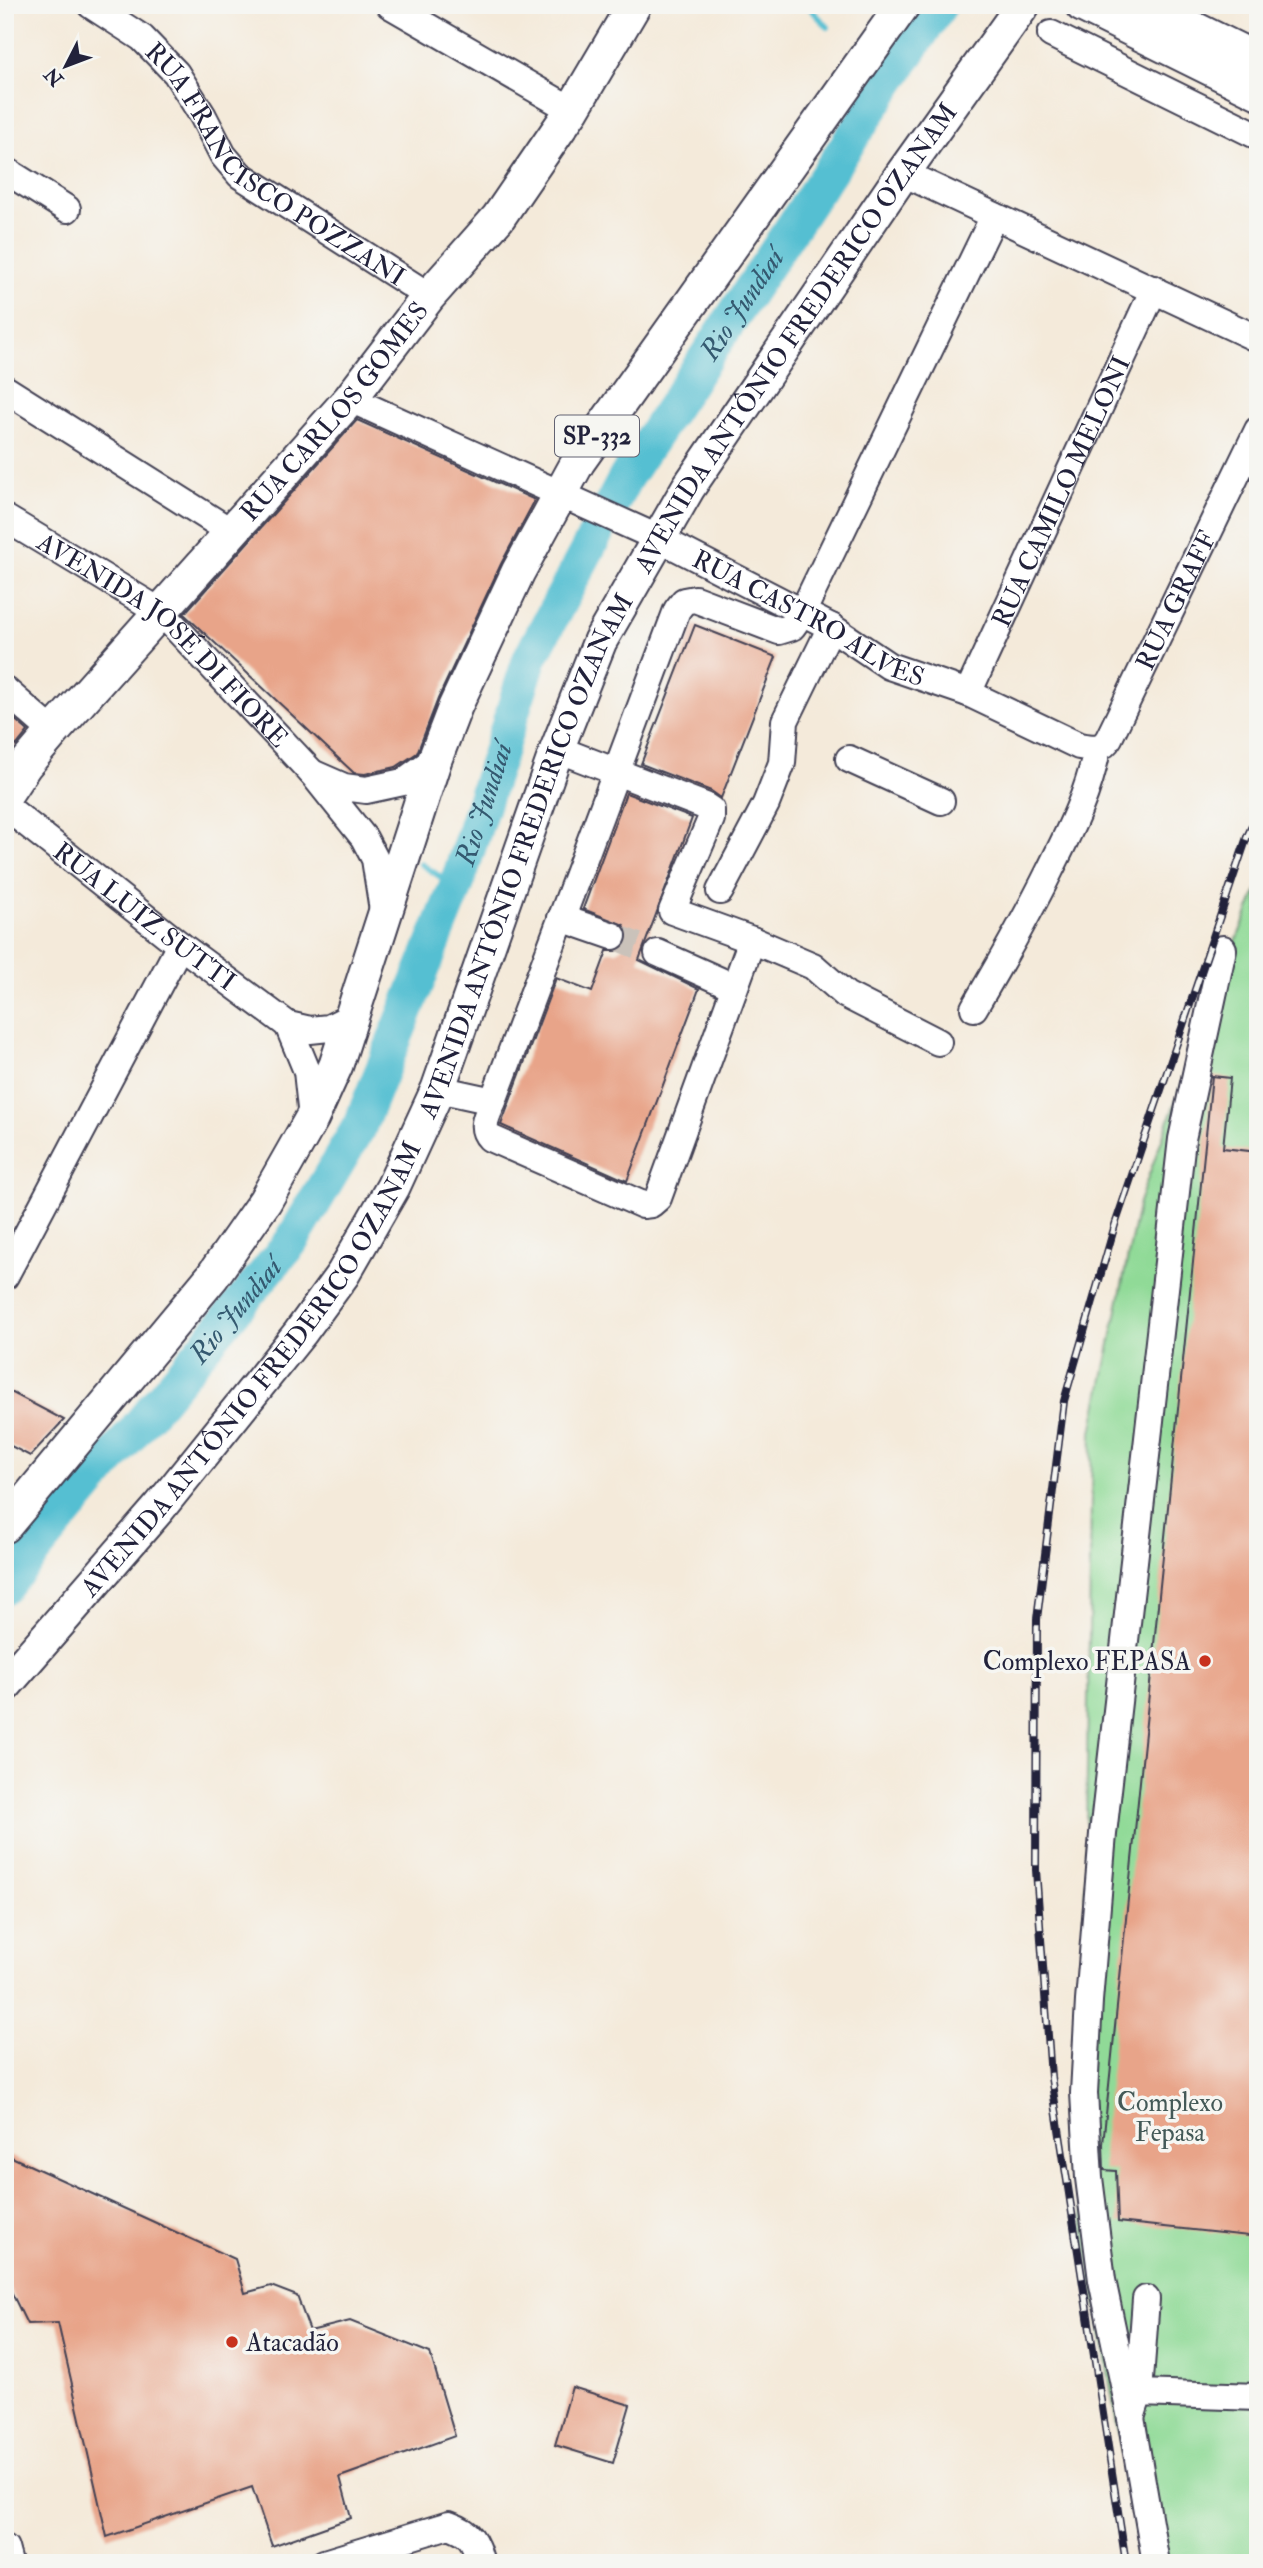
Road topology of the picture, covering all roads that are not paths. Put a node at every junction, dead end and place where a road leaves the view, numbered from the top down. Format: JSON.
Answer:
{"nodes":[{"id":1,"x":91,"y":5,"type":"edge"},
{"id":2,"x":390,"y":5,"type":"edge"},
{"id":3,"x":634,"y":5,"type":"edge"},
{"id":4,"x":1023,"y":5,"type":"edge"},
{"id":5,"x":1082,"y":5,"type":"edge"},
{"id":6,"x":1146,"y":5,"type":"edge"},
{"id":7,"x":898,"y":9,"type":"edge"},
{"id":8,"x":1051,"y":34,"type":"dead end"},
{"id":9,"x":1258,"y":60,"type":"edge"},
{"id":10,"x":1258,"y":92,"type":"edge"},
{"id":11,"x":572,"y":110,"type":"junction"},
{"id":12,"x":1258,"y":136,"type":"edge"},
{"id":13,"x":5,"y":170,"type":"edge"},
{"id":14,"x":903,"y":173,"type":"junction"},
{"id":15,"x":67,"y":209,"type":"dead end"},
{"id":16,"x":994,"y":216,"type":"junction"},
{"id":17,"x":1154,"y":289,"type":"junction"},
{"id":18,"x":429,"y":296,"type":"junction"},
{"id":19,"x":1258,"y":339,"type":"edge"},
{"id":20,"x":5,"y":389,"type":"edge"},
{"id":21,"x":349,"y":398,"type":"junction"},
{"id":22,"x":1258,"y":430,"type":"edge"},
{"id":23,"x":570,"y":498,"type":"junction"},
{"id":24,"x":5,"y":518,"type":"edge"},
{"id":25,"x":230,"y":531,"type":"junction"},
{"id":26,"x":651,"y":535,"type":"junction"},
{"id":27,"x":161,"y":612,"type":"junction"},
{"id":28,"x":802,"y":613,"type":"junction"},
{"id":29,"x":831,"y":627,"type":"junction"},
{"id":30,"x":5,"y":690,"type":"edge"},
{"id":31,"x":968,"y":693,"type":"junction"},
{"id":32,"x":53,"y":732,"type":"junction"},
{"id":33,"x":1088,"y":747,"type":"junction"},
{"id":34,"x":557,"y":749,"type":"junction"},
{"id":35,"x":435,"y":759,"type":"junction"},
{"id":36,"x":849,"y":759,"type":"dead end"},
{"id":37,"x":615,"y":772,"type":"junction"},
{"id":38,"x":312,"y":774,"type":"junction"},
{"id":39,"x":403,"y":782,"type":"junction"},
{"id":40,"x":5,"y":795,"type":"edge"},
{"id":41,"x":941,"y":801,"type":"dead end"},
{"id":42,"x":5,"y":806,"type":"edge"},
{"id":43,"x":352,"y":824,"type":"junction"},
{"id":44,"x":720,"y":891,"type":"dead end"},
{"id":45,"x":672,"y":911,"type":"junction"},
{"id":46,"x":384,"y":918,"type":"junction"},
{"id":47,"x":561,"y":918,"type":"junction"},
{"id":48,"x":613,"y":936,"type":"tunnel mouth"},
{"id":49,"x":752,"y":940,"type":"junction"},
{"id":50,"x":180,"y":944,"type":"junction"},
{"id":51,"x":1223,"y":949,"type":"dead end"},
{"id":52,"x":734,"y":987,"type":"junction"},
{"id":53,"x":974,"y":1008,"type":"dead end"},
{"id":54,"x":353,"y":1016,"type":"junction"},
{"id":55,"x":288,"y":1025,"type":"junction"},
{"id":56,"x":938,"y":1042,"type":"dead end"},
{"id":57,"x":438,"y":1089,"type":"junction"},
{"id":58,"x":493,"y":1101,"type":"junction"},
{"id":59,"x":312,"y":1118,"type":"junction"},
{"id":60,"x":5,"y":1276,"type":"edge"},
{"id":61,"x":5,"y":1526,"type":"edge"},
{"id":62,"x":5,"y":1685,"type":"edge"},
{"id":63,"x":1146,"y":2299,"type":"dead end"},
{"id":64,"x":1139,"y":2393,"type":"junction"},
{"id":65,"x":1258,"y":2397,"type":"edge"},
{"id":66,"x":1131,"y":2418,"type":"junction"},
{"id":67,"x":5,"y":2548,"type":"edge"},
{"id":68,"x":477,"y":2551,"type":"edge"},
{"id":69,"x":9,"y":2563,"type":"edge"},
{"id":70,"x":324,"y":2563,"type":"edge"},
{"id":71,"x":1156,"y":2563,"type":"edge"}],
"edges":[{"from":1,"to":18,"type":"street","name":"RUA FRANCISCO POZZANI"},
{"from":2,"to":11,"type":"street"},
{"from":3,"to":11,"type":"main road","name":"RUA CARLOS GOMES"},
{"from":4,"to":14,"type":"main road","name":"AVENIDA ANTÔNIO FREDERICO OZANAM"},
{"from":5,"to":10,"type":"main road"},
{"from":6,"to":9,"type":"main road"},
{"from":7,"to":23,"type":"main road","number":"SP-332"},
{"from":8,"to":12,"type":"street"},
{"from":11,"to":18,"type":"main road","name":"RUA CARLOS GOMES"},
{"from":13,"to":15,"type":"street"},
{"from":14,"to":16,"type":"street"},
{"from":14,"to":26,"type":"main road","name":"AVENIDA ANTÔNIO FREDERICO OZANAM"},
{"from":16,"to":17,"type":"street"},
{"from":16,"to":28,"type":"street"},
{"from":17,"to":19,"type":"street"},
{"from":17,"to":31,"type":"street","name":"RUA CAMILO MELONI"},
{"from":18,"to":21,"type":"main road","name":"RUA CARLOS GOMES"},
{"from":20,"to":25,"type":"street"},
{"from":21,"to":23,"type":"street","name":"RUA CASTRO ALVES"},
{"from":21,"to":25,"type":"main road","name":"RUA CARLOS GOMES"},
{"from":22,"to":33,"type":"street","name":"RUA GRAFF"},
{"from":23,"to":26,"type":"street","name":"RUA CASTRO ALVES"},
{"from":23,"to":35,"type":"main road","number":"SP-332"},
{"from":24,"to":27,"type":"street","name":"AVENIDA JOSÉ DI FIORE"},
{"from":25,"to":27,"type":"main road","name":"RUA CARLOS GOMES"},
{"from":26,"to":28,"type":"street","name":"RUA CASTRO ALVES"},
{"from":26,"to":34,"type":"main road","name":"AVENIDA ANTÔNIO FREDERICO OZANAM"},
{"from":27,"to":32,"type":"main road","name":"RUA CARLOS GOMES"},
{"from":27,"to":38,"type":"street","name":"AVENIDA JOSÉ DI FIORE"},
{"from":28,"to":29,"type":"street","name":"RUA CASTRO ALVES"},
{"from":28,"to":37,"type":"street"},
{"from":29,"to":31,"type":"street","name":"RUA CASTRO ALVES"},
{"from":29,"to":44,"type":"street"},
{"from":30,"to":32,"type":"street"},
{"from":31,"to":33,"type":"street","name":"RUA CASTRO ALVES"},
{"from":32,"to":40,"type":"main road","name":"RUA CARLOS GOMES"},
{"from":33,"to":53,"type":"street"},
{"from":34,"to":37,"type":"street"},
{"from":34,"to":57,"type":"main road","name":"AVENIDA ANTÔNIO FREDERICO OZANAM"},
{"from":35,"to":39,"type":"street"},
{"from":35,"to":46,"type":"main road","number":"SP-332"},
{"from":36,"to":41,"type":"street"},
{"from":37,"to":45,"type":"street"},
{"from":37,"to":47,"type":"street"},
{"from":38,"to":39,"type":"street"},
{"from":38,"to":43,"type":"street","name":"AVENIDA JOSÉ DI FIORE"},
{"from":39,"to":43,"type":"street"},
{"from":42,"to":50,"type":"street","name":"RUA LUIZ SUTTI"},
{"from":43,"to":46,"type":"street","name":"AVENIDA JOSÉ DI FIORE"},
{"from":45,"to":49,"type":"street"},
{"from":45,"to":52,"type":"street"},
{"from":46,"to":54,"type":"main road","number":"SP-332"},
{"from":47,"to":48,"type":"street"},
{"from":47,"to":58,"type":"street"},
{"from":49,"to":52,"type":"street"},
{"from":49,"to":56,"type":"street"},
{"from":50,"to":55,"type":"street","name":"RUA LUIZ SUTTI"},
{"from":50,"to":60,"type":"street"},
{"from":51,"to":66,"type":"street"},
{"from":52,"to":58,"type":"street"},
{"from":54,"to":55,"type":"street"},
{"from":54,"to":59,"type":"main road","number":"SP-332"},
{"from":55,"to":59,"type":"street"},
{"from":57,"to":58,"type":"street"},
{"from":57,"to":62,"type":"main road","name":"AVENIDA ANTÔNIO FREDERICO OZANAM"},
{"from":59,"to":61,"type":"main road","number":"SP-332"},
{"from":63,"to":64,"type":"street"},
{"from":64,"to":65,"type":"street"},
{"from":64,"to":66,"type":"street"},
{"from":66,"to":71,"type":"street"},
{"from":67,"to":69,"type":"street"},
{"from":68,"to":70,"type":"street"}]}
